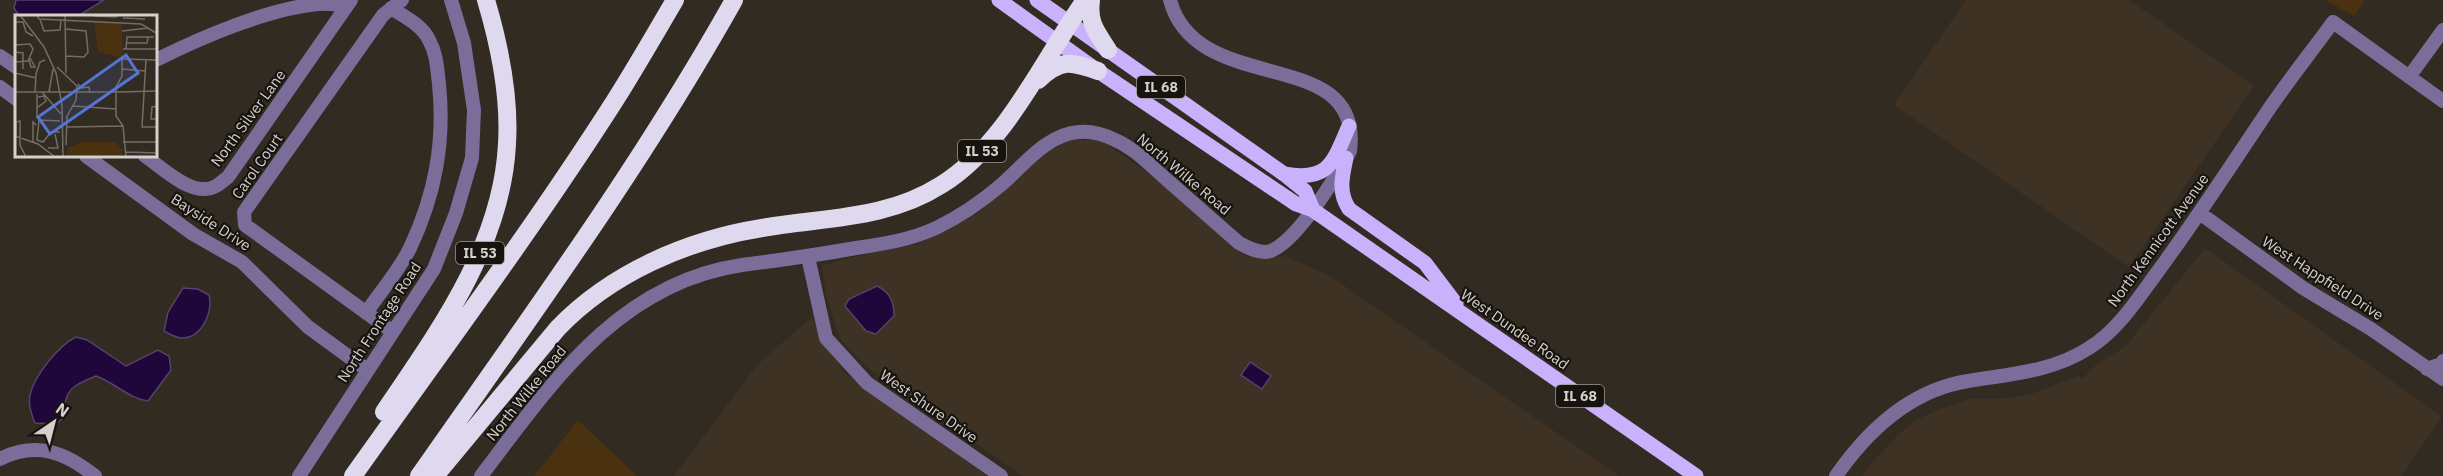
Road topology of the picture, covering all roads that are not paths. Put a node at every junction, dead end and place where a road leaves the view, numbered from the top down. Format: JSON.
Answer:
{"nodes":[{"id":1,"x":451,"y":0,"type":"edge"},
{"id":2,"x":486,"y":0,"type":"edge"},
{"id":3,"x":675,"y":0,"type":"edge"},
{"id":4,"x":734,"y":0,"type":"edge"},
{"id":5,"x":999,"y":0,"type":"edge"},
{"id":6,"x":1037,"y":0,"type":"edge"},
{"id":7,"x":1085,"y":0,"type":"edge"},
{"id":8,"x":1091,"y":0,"type":"edge"},
{"id":9,"x":1170,"y":0,"type":"edge"},
{"id":10,"x":349,"y":3,"type":"edge"},
{"id":11,"x":397,"y":4,"type":"edge"},
{"id":12,"x":1069,"y":22,"type":"junction"},
{"id":13,"x":2443,"y":30,"type":"edge"},
{"id":14,"x":1058,"y":40,"type":"junction"},
{"id":15,"x":2443,"y":48,"type":"edge"},
{"id":16,"x":1108,"y":51,"type":"junction"},
{"id":17,"x":2426,"y":53,"type":"junction"},
{"id":18,"x":0,"y":56,"type":"edge"},
{"id":19,"x":158,"y":59,"type":"edge"},
{"id":20,"x":15,"y":66,"type":"edge"},
{"id":21,"x":1098,"y":71,"type":"junction"},
{"id":22,"x":2409,"y":77,"type":"junction"},
{"id":23,"x":0,"y":87,"type":"edge"},
{"id":24,"x":1030,"y":87,"type":"junction"},
{"id":25,"x":15,"y":98,"type":"edge"},
{"id":26,"x":2443,"y":101,"type":"edge"},
{"id":27,"x":1349,"y":126,"type":"junction"},
{"id":28,"x":89,"y":158,"type":"edge"},
{"id":29,"x":148,"y":158,"type":"edge"},
{"id":30,"x":1346,"y":158,"type":"junction"},
{"id":31,"x":1284,"y":174,"type":"junction"},
{"id":32,"x":1313,"y":210,"type":"junction"},
{"id":33,"x":2201,"y":214,"type":"junction"},
{"id":34,"x":808,"y":257,"type":"junction"},
{"id":35,"x":366,"y":313,"type":"junction"},
{"id":36,"x":1465,"y":316,"type":"junction"},
{"id":37,"x":393,"y":332,"type":"junction"},
{"id":38,"x":2443,"y":361,"type":"edge"},
{"id":39,"x":2427,"y":369,"type":"junction"},
{"id":40,"x":367,"y":370,"type":"junction"},
{"id":41,"x":2443,"y":380,"type":"edge"},
{"id":42,"x":0,"y":459,"type":"edge"},
{"id":43,"x":95,"y":476,"type":"edge"},
{"id":44,"x":299,"y":476,"type":"edge"},
{"id":45,"x":348,"y":476,"type":"edge"},
{"id":46,"x":353,"y":476,"type":"edge"},
{"id":47,"x":419,"y":476,"type":"edge"},
{"id":48,"x":435,"y":476,"type":"edge"},
{"id":49,"x":481,"y":476,"type":"edge"},
{"id":50,"x":1001,"y":476,"type":"edge"},
{"id":51,"x":1696,"y":476,"type":"edge"},
{"id":52,"x":1836,"y":476,"type":"edge"}],
"edges":[{"from":1,"to":37,"type":"street","name":"North Frontage Road"},
{"from":2,"to":45,"type":"highway","number":"IL 53"},
{"from":3,"to":46,"type":"highway"},
{"from":4,"to":47,"type":"highway"},
{"from":5,"to":14,"type":"main road","number":"IL 68"},
{"from":6,"to":12,"type":"main road","name":"West Dundee Road"},
{"from":7,"to":12,"type":"highway"},
{"from":8,"to":16,"type":"highway"},
{"from":9,"to":27,"type":"street"},
{"from":10,"to":19,"type":"street"},
{"from":10,"to":29,"type":"street","name":"North Silver Lane"},
{"from":11,"to":35,"type":"street","name":"Carol Court"},
{"from":11,"to":35,"type":"street","name":"Carol Court"},
{"from":12,"to":14,"type":"highway"},
{"from":12,"to":16,"type":"main road","name":"West Dundee Road","number":"IL 68"},
{"from":13,"to":17,"type":"street"},
{"from":14,"to":21,"type":"main road","name":"West Dundee Road","number":"IL 68"},
{"from":14,"to":24,"type":"highway","number":"IL 53"},
{"from":15,"to":17,"type":"street"},
{"from":16,"to":31,"type":"main road","name":"West Dundee Road","number":"IL 68"},
{"from":17,"to":22,"type":"street"},
{"from":18,"to":20,"type":"street"},
{"from":21,"to":24,"type":"highway"},
{"from":21,"to":32,"type":"main road","name":"West Dundee Road","number":"IL 68"},
{"from":22,"to":26,"type":"street"},
{"from":22,"to":33,"type":"street","name":"North Kennicott Avenue"},
{"from":23,"to":25,"type":"street"},
{"from":24,"to":48,"type":"highway","number":"IL 53"},
{"from":27,"to":30,"type":"street","name":"North Wilke Road"},
{"from":27,"to":31,"type":"main road"},
{"from":28,"to":40,"type":"street","name":"Bayside Drive"},
{"from":30,"to":32,"type":"street","name":"North Wilke Road"},
{"from":30,"to":36,"type":"main road"},
{"from":31,"to":32,"type":"main road","name":"West Dundee Road","number":"IL 68"},
{"from":32,"to":34,"type":"street","name":"North Wilke Road"},
{"from":32,"to":36,"type":"main road","name":"West Dundee Road","number":"IL 68"},
{"from":33,"to":39,"type":"street","name":"West Happfield Drive"},
{"from":33,"to":52,"type":"street","name":"North Kennicott Avenue"},
{"from":34,"to":49,"type":"street","name":"North Wilke Road"},
{"from":34,"to":50,"type":"street","name":"West Shure Drive"},
{"from":35,"to":37,"type":"street","name":"Carol Court"},
{"from":36,"to":51,"type":"main road","name":"West Dundee Road","number":"IL 68"},
{"from":37,"to":40,"type":"street","name":"North Frontage Road"},
{"from":38,"to":39,"type":"street"},
{"from":39,"to":41,"type":"street","name":"West Happfield Drive"},
{"from":40,"to":44,"type":"street","name":"North Frontage Road"},
{"from":42,"to":43,"type":"street"}]}
